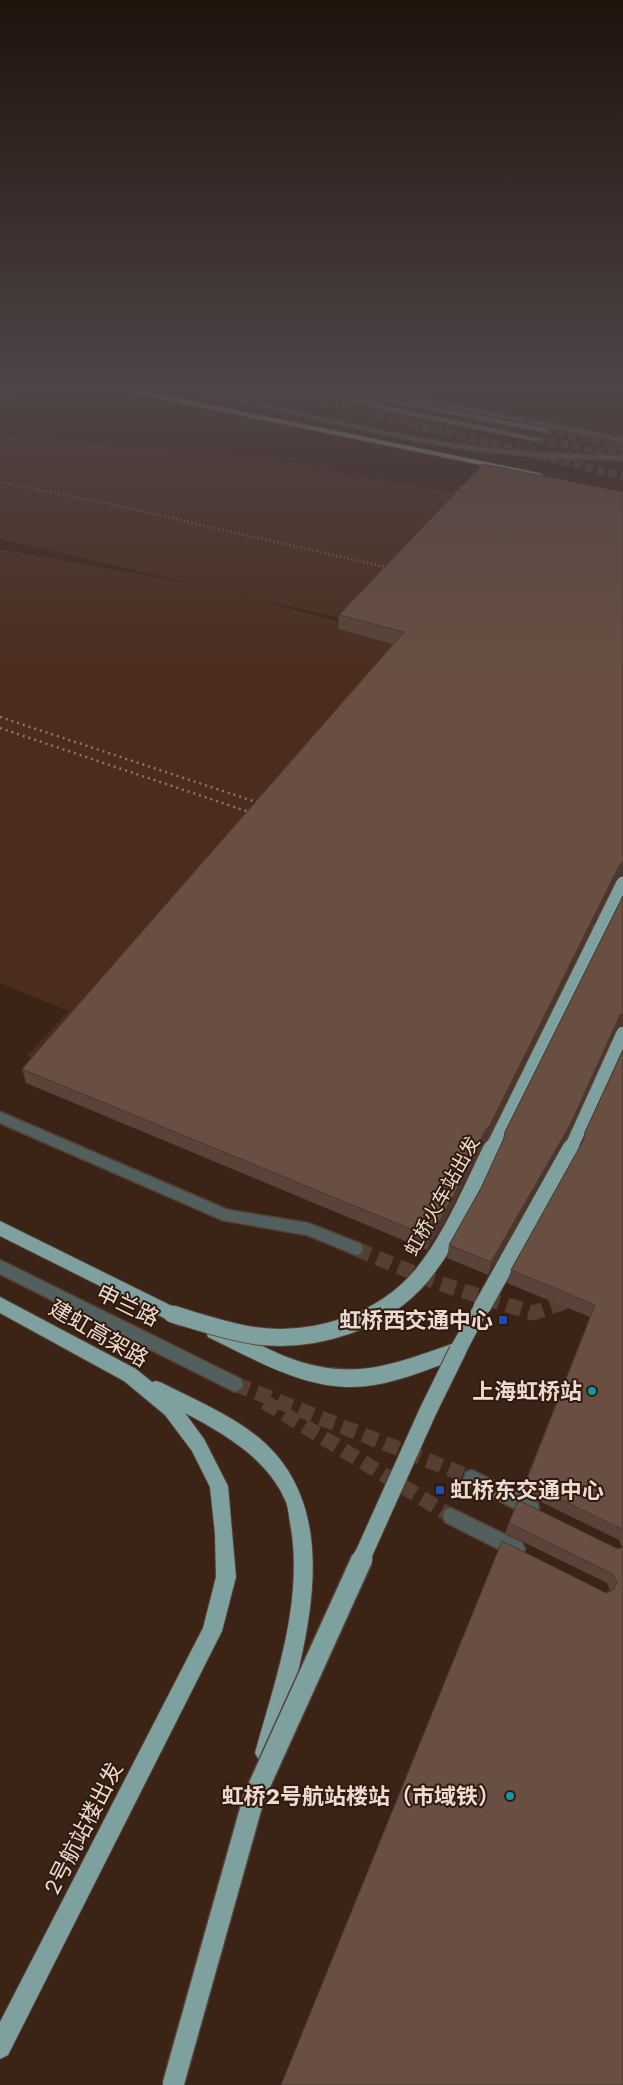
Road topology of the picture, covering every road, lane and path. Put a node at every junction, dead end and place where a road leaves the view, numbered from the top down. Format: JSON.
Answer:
{"nodes":[{"id":1,"x":623,"y":883,"type":"edge"},
{"id":2,"x":623,"y":1033,"type":"edge"},
{"id":3,"x":0,"y":1117,"type":"edge"},
{"id":4,"x":0,"y":1228,"type":"edge"},
{"id":5,"x":356,"y":1249,"type":"tunnel mouth"},
{"id":6,"x":0,"y":1266,"type":"edge"},
{"id":7,"x":0,"y":1305,"type":"edge"},
{"id":8,"x":172,"y":1314,"type":"junction"},
{"id":9,"x":458,"y":1350,"type":"junction"},
{"id":10,"x":130,"y":1375,"type":"junction"},
{"id":11,"x":235,"y":1384,"type":"tunnel mouth"},
{"id":12,"x":472,"y":1478,"type":"tunnel mouth"},
{"id":13,"x":542,"y":1513,"type":"edge"},
{"id":14,"x":451,"y":1516,"type":"tunnel mouth"},
{"id":15,"x":530,"y":1556,"type":"edge"},
{"id":16,"x":212,"y":1631,"type":"joint"},
{"id":17,"x":254,"y":1797,"type":"junction"},
{"id":18,"x":0,"y":2047,"type":"edge"},
{"id":19,"x":173,"y":2085,"type":"edge"}],
"edges":[{"from":1,"to":8,"type":"highway","name":"虹桥火车站出发","bridge":true},
{"from":2,"to":9,"type":"highway","bridge":true},
{"from":3,"to":5,"type":"street"},
{"from":4,"to":8,"type":"highway","name":"虹桥火车站出发"},
{"from":6,"to":11,"type":"street","name":"申兰路"},
{"from":7,"to":10,"type":"highway","name":"建虹高架路"},
{"from":8,"to":9,"type":"highway","bridge":true},
{"from":9,"to":17,"type":"highway","bridge":true},
{"from":10,"to":16,"type":"highway","name":"建虹高架路"},
{"from":10,"to":17,"type":"highway","bridge":true},
{"from":12,"to":13,"type":"street"},
{"from":14,"to":15,"type":"street"},
{"from":16,"to":18,"type":"highway","name":"2号航站楼出发"},
{"from":17,"to":19,"type":"highway","bridge":true}]}
